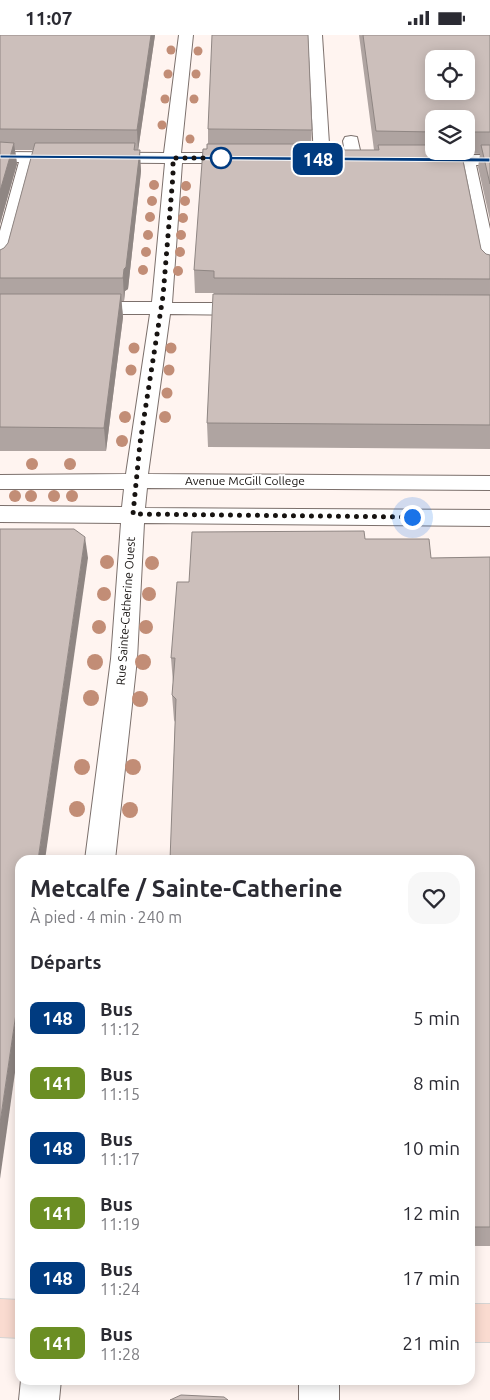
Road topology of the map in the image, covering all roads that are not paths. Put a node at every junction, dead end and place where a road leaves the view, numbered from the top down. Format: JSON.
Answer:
{"nodes":[{"id":1,"x":186,"y":35,"type":"edge"},
{"id":2,"x":315,"y":35,"type":"edge"},
{"id":3,"x":346,"y":141,"type":"dead end"},
{"id":4,"x":0,"y":157,"type":"edge"},
{"id":5,"x":29,"y":157,"type":"junction"},
{"id":6,"x":173,"y":158,"type":"junction"},
{"id":7,"x":253,"y":158,"type":"edge"},
{"id":8,"x":302,"y":159,"type":"edge"},
{"id":9,"x":322,"y":159,"type":"junction"},
{"id":10,"x":348,"y":159,"type":"junction"},
{"id":11,"x":373,"y":159,"type":"edge"},
{"id":12,"x":410,"y":160,"type":"edge"},
{"id":13,"x":425,"y":160,"type":"edge"},
{"id":14,"x":466,"y":160,"type":"edge"},
{"id":15,"x":475,"y":160,"type":"edge"},
{"id":16,"x":490,"y":160,"type":"edge"},
{"id":17,"x":5,"y":228,"type":"edge"},
{"id":18,"x":486,"y":235,"type":"edge"},
{"id":19,"x":0,"y":265,"type":"edge"},
{"id":20,"x":490,"y":271,"type":"edge"},
{"id":21,"x":162,"y":308,"type":"junction"},
{"id":22,"x":67,"y":309,"type":"edge"},
{"id":23,"x":265,"y":309,"type":"edge"},
{"id":24,"x":136,"y":481,"type":"junction"},
{"id":25,"x":0,"y":482,"type":"edge"},
{"id":26,"x":490,"y":483,"type":"edge"},
{"id":27,"x":0,"y":514,"type":"edge"},
{"id":28,"x":133,"y":514,"type":"junction"},
{"id":29,"x":490,"y":517,"type":"edge"},
{"id":30,"x":101,"y":855,"type":"edge"},
{"id":31,"x":0,"y":1318,"type":"edge"},
{"id":32,"x":15,"y":1319,"type":"edge"},
{"id":33,"x":475,"y":1323,"type":"edge"},
{"id":34,"x":490,"y":1323,"type":"edge"},
{"id":35,"x":40,"y":1385,"type":"edge"},
{"id":36,"x":319,"y":1385,"type":"edge"},
{"id":37,"x":38,"y":1400,"type":"edge"},
{"id":38,"x":319,"y":1400,"type":"edge"}],
"edges":[{"from":1,"to":6,"type":"street","name":"Rue Sainte-Catherine Ouest"},
{"from":2,"to":9,"type":"street"},
{"from":3,"to":10,"type":"street"},
{"from":4,"to":5,"type":"street"},
{"from":5,"to":6,"type":"street"},
{"from":5,"to":17,"type":"street"},
{"from":6,"to":7,"type":"street"},
{"from":6,"to":21,"type":"street","name":"Rue Sainte-Catherine Ouest"},
{"from":8,"to":9,"type":"street"},
{"from":9,"to":10,"type":"street"},
{"from":10,"to":11,"type":"street"},
{"from":12,"to":13,"type":"street"},
{"from":14,"to":18,"type":"street"},
{"from":15,"to":16,"type":"street"},
{"from":17,"to":19,"type":"street"},
{"from":18,"to":20,"type":"street"},
{"from":21,"to":22,"type":"street"},
{"from":21,"to":23,"type":"street"},
{"from":21,"to":24,"type":"street","name":"Rue Sainte-Catherine Ouest"},
{"from":24,"to":25,"type":"street","name":"Avenue McGill College"},
{"from":24,"to":26,"type":"street","name":"Avenue McGill College"},
{"from":24,"to":28,"type":"street","name":"Rue Sainte-Catherine Ouest"},
{"from":27,"to":28,"type":"street"},
{"from":28,"to":29,"type":"street"},
{"from":28,"to":30,"type":"street","name":"Rue Sainte-Catherine Ouest"},
{"from":31,"to":32,"type":"main road"},
{"from":33,"to":34,"type":"main road"},
{"from":35,"to":37,"type":"street"},
{"from":36,"to":38,"type":"street"}]}
